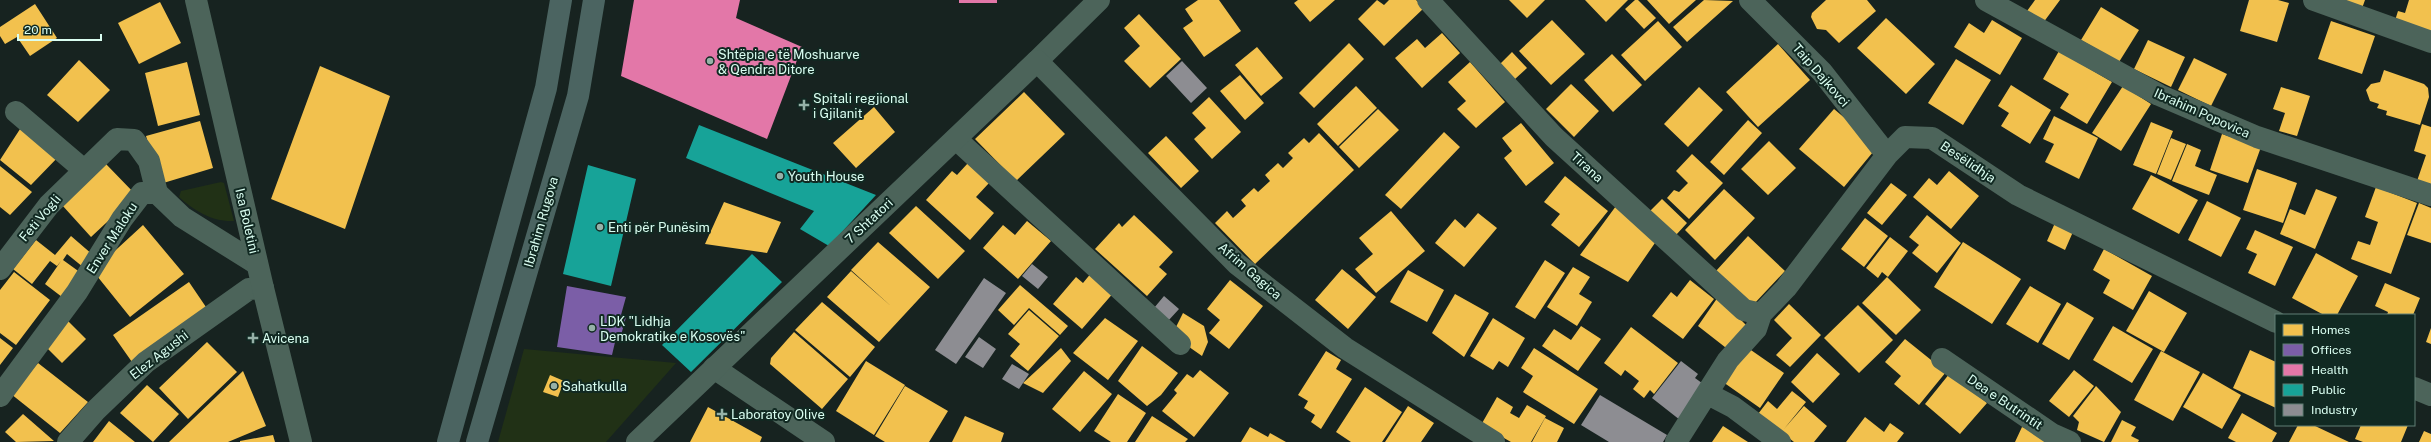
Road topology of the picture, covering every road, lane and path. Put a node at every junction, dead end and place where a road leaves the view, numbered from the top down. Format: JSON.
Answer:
{"nodes":[{"id":1,"x":196,"y":0,"type":"edge"},
{"id":2,"x":561,"y":0,"type":"edge"},
{"id":3,"x":594,"y":0,"type":"edge"},
{"id":4,"x":1099,"y":0,"type":"edge"},
{"id":5,"x":1428,"y":0,"type":"edge"},
{"id":6,"x":1750,"y":0,"type":"edge"},
{"id":7,"x":1986,"y":0,"type":"edge"},
{"id":8,"x":2314,"y":0,"type":"edge"},
{"id":9,"x":2431,"y":42,"type":"edge"},
{"id":10,"x":1037,"y":61,"type":"junction"},
{"id":11,"x":16,"y":112,"type":"dead end"},
{"id":12,"x":956,"y":139,"type":"junction"},
{"id":13,"x":1887,"y":155,"type":"junction"},
{"id":14,"x":84,"y":170,"type":"junction"},
{"id":15,"x":157,"y":193,"type":"junction"},
{"id":16,"x":2431,"y":195,"type":"edge"},
{"id":17,"x":258,"y":264,"type":"junction"},
{"id":18,"x":0,"y":269,"type":"edge"},
{"id":19,"x":263,"y":288,"type":"junction"},
{"id":20,"x":1761,"y":314,"type":"junction"},
{"id":21,"x":2275,"y":322,"type":"edge"},
{"id":22,"x":1180,"y":344,"type":"dead end"},
{"id":23,"x":1942,"y":359,"type":"dead end"},
{"id":24,"x":714,"y":368,"type":"junction"},
{"id":25,"x":2415,"y":388,"type":"edge"},
{"id":26,"x":1708,"y":394,"type":"junction"},
{"id":27,"x":2431,"y":395,"type":"edge"},
{"id":28,"x":0,"y":396,"type":"edge"},
{"id":29,"x":68,"y":442,"type":"edge"},
{"id":30,"x":302,"y":442,"type":"edge"},
{"id":31,"x":448,"y":442,"type":"edge"},
{"id":32,"x":477,"y":442,"type":"edge"},
{"id":33,"x":637,"y":442,"type":"edge"},
{"id":34,"x":824,"y":442,"type":"edge"},
{"id":35,"x":1494,"y":442,"type":"edge"},
{"id":36,"x":1676,"y":442,"type":"edge"},
{"id":37,"x":1780,"y":442,"type":"edge"},
{"id":38,"x":2070,"y":442,"type":"edge"}],
"edges":[{"from":1,"to":17,"type":"street","name":"Isa Boletini"},
{"from":2,"to":31,"type":"main road"},
{"from":3,"to":32,"type":"main road","name":"Ibrahim Rugova"},
{"from":4,"to":10,"type":"street","name":"7 Shtatori"},
{"from":5,"to":20,"type":"street","name":"Tirana"},
{"from":6,"to":13,"type":"street","name":"Taip Dajkovci"},
{"from":7,"to":16,"type":"street","name":"Ibrahim Popovica"},
{"from":8,"to":9,"type":"street"},
{"from":10,"to":12,"type":"street","name":"7 Shtatori"},
{"from":10,"to":35,"type":"street","name":"Afrim Gagica"},
{"from":11,"to":14,"type":"street"},
{"from":12,"to":22,"type":"street"},
{"from":12,"to":24,"type":"street","name":"7 Shtatori"},
{"from":13,"to":20,"type":"street","name":"Besëlidhja"},
{"from":13,"to":21,"type":"street","name":"Besëlidhja"},
{"from":14,"to":15,"type":"street","name":"Feti Vogli"},
{"from":14,"to":18,"type":"street","name":"Feti Vogli"},
{"from":15,"to":17,"type":"street"},
{"from":15,"to":28,"type":"street","name":"Enver Maloku"},
{"from":17,"to":19,"type":"street","name":"Isa Boletini"},
{"from":19,"to":29,"type":"street","name":"Elez Agushi"},
{"from":19,"to":30,"type":"street","name":"Isa Boletini"},
{"from":20,"to":26,"type":"street","name":"Besëlidhja"},
{"from":23,"to":38,"type":"street","name":"Dea e Butrintit"},
{"from":24,"to":33,"type":"street","name":"7 Shtatori"},
{"from":24,"to":34,"type":"street"},
{"from":25,"to":27,"type":"street"},
{"from":26,"to":36,"type":"street","name":"Besëlidhja"},
{"from":26,"to":37,"type":"street"}]}
